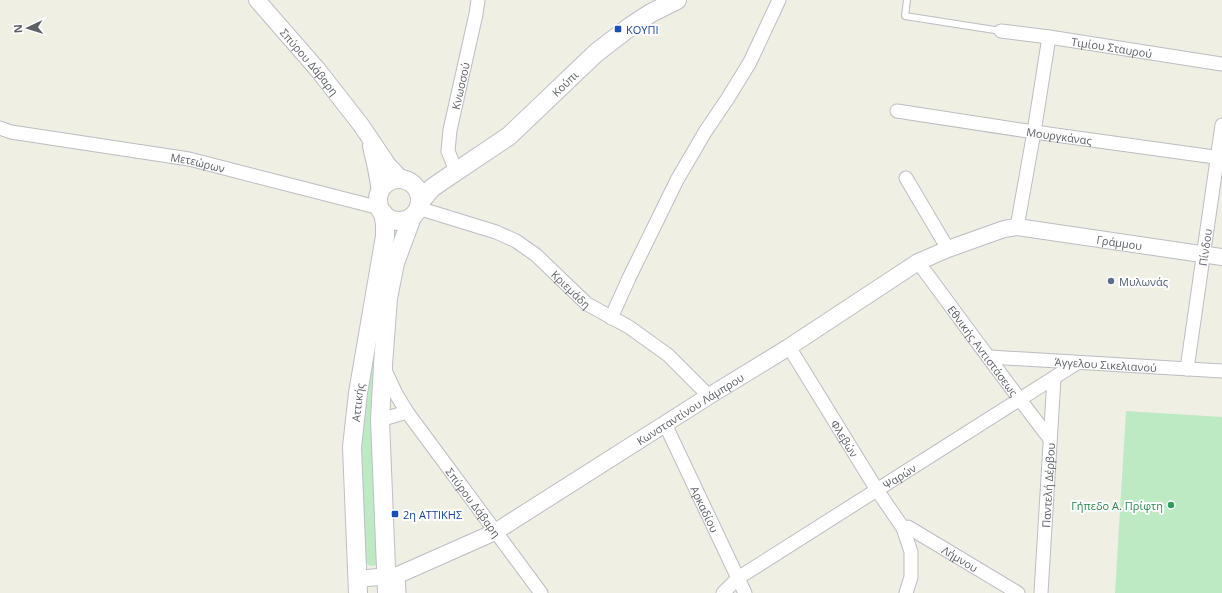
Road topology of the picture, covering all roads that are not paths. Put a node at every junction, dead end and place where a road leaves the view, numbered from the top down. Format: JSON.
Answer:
{"nodes":[{"id":1,"x":257,"y":0,"type":"edge"},
{"id":2,"x":478,"y":0,"type":"edge"},
{"id":3,"x":677,"y":0,"type":"edge"},
{"id":4,"x":779,"y":0,"type":"edge"},
{"id":5,"x":907,"y":0,"type":"edge"},
{"id":6,"x":1001,"y":31,"type":"joint"},
{"id":7,"x":1049,"y":37,"type":"junction"},
{"id":8,"x":1222,"y":64,"type":"edge"},
{"id":9,"x":897,"y":111,"type":"dead end"},
{"id":10,"x":361,"y":125,"type":"junction"},
{"id":11,"x":1222,"y":125,"type":"edge"},
{"id":12,"x":6,"y":130,"type":"edge"},
{"id":13,"x":1034,"y":132,"type":"junction"},
{"id":14,"x":1220,"y":158,"type":"edge"},
{"id":15,"x":456,"y":171,"type":"junction"},
{"id":16,"x":906,"y":178,"type":"dead end"},
{"id":17,"x":405,"y":181,"type":"junction"},
{"id":18,"x":381,"y":204,"type":"junction"},
{"id":19,"x":417,"y":209,"type":"junction"},
{"id":20,"x":1017,"y":227,"type":"junction"},
{"id":21,"x":948,"y":249,"type":"junction"},
{"id":22,"x":1203,"y":255,"type":"junction"},
{"id":23,"x":1222,"y":258,"type":"edge"},
{"id":24,"x":918,"y":262,"type":"junction"},
{"id":25,"x":611,"y":318,"type":"junction"},
{"id":26,"x":789,"y":347,"type":"junction"},
{"id":27,"x":990,"y":357,"type":"junction"},
{"id":28,"x":1077,"y":363,"type":"junction"},
{"id":29,"x":383,"y":365,"type":"junction"},
{"id":30,"x":1187,"y":369,"type":"junction"},
{"id":31,"x":1222,"y":371,"type":"edge"},
{"id":32,"x":1054,"y":378,"type":"junction"},
{"id":33,"x":709,"y":396,"type":"junction"},
{"id":34,"x":1020,"y":400,"type":"junction"},
{"id":35,"x":406,"y":412,"type":"junction"},
{"id":36,"x":380,"y":420,"type":"junction"},
{"id":37,"x":665,"y":424,"type":"junction"},
{"id":38,"x":1050,"y":439,"type":"junction"},
{"id":39,"x":877,"y":490,"type":"junction"},
{"id":40,"x":902,"y":528,"type":"junction"},
{"id":41,"x":495,"y":532,"type":"junction"},
{"id":42,"x":738,"y":578,"type":"junction"},
{"id":43,"x":390,"y":582,"type":"edge"},
{"id":44,"x":358,"y":586,"type":"edge"},
{"id":45,"x":399,"y":593,"type":"edge"},
{"id":46,"x":540,"y":593,"type":"edge"},
{"id":47,"x":723,"y":593,"type":"edge"},
{"id":48,"x":745,"y":593,"type":"edge"},
{"id":49,"x":906,"y":593,"type":"edge"},
{"id":50,"x":1018,"y":593,"type":"edge"},
{"id":51,"x":1041,"y":593,"type":"edge"}],
"edges":[{"from":1,"to":10,"type":"street","name":"Σπύρου Δάβαρη"},
{"from":2,"to":15,"type":"street","name":"Κνωσσού"},
{"from":3,"to":15,"type":"main road","name":"Κούπι"},
{"from":4,"to":25,"type":"street"},
{"from":5,"to":6,"type":"lane"},
{"from":6,"to":7,"type":"street","name":"Τιμίου Σταυρού"},
{"from":7,"to":8,"type":"street","name":"Τιμίου Σταυρού"},
{"from":7,"to":13,"type":"street"},
{"from":9,"to":13,"type":"street","name":"Μουργκάνας"},
{"from":10,"to":17,"type":"street","name":"Σπύρου Δάβαρη"},
{"from":10,"to":18,"type":"street","name":"Σπύρου Δάβαρη"},
{"from":11,"to":14,"type":"street","name":"Πίνδου"},
{"from":12,"to":18,"type":"street","name":"Μετεώρων"},
{"from":13,"to":14,"type":"street","name":"Μουργκάνας"},
{"from":13,"to":20,"type":"street"},
{"from":14,"to":22,"type":"street","name":"Πίνδου"},
{"from":15,"to":17,"type":"main road"},
{"from":15,"to":19,"type":"main road"},
{"from":16,"to":21,"type":"street"},
{"from":17,"to":18,"type":"main road"},
{"from":17,"to":19,"type":"main road"},
{"from":18,"to":19,"type":"main road"},
{"from":18,"to":44,"type":"main road","name":"Αττικής"},
{"from":19,"to":25,"type":"street","name":"Κριεμάδη"},
{"from":19,"to":29,"type":"main road","name":"Αττικής"},
{"from":20,"to":21,"type":"street","name":"Κωνσταντίνου Λάμπρου"},
{"from":20,"to":22,"type":"street","name":"Γράμμου"},
{"from":21,"to":24,"type":"street","name":"Κωνσταντίνου Λάμπρου"},
{"from":22,"to":23,"type":"street","name":"Γράμμου"},
{"from":22,"to":30,"type":"street","name":"Πίνδου"},
{"from":24,"to":26,"type":"street","name":"Κωνσταντίνου Λάμπρου"},
{"from":24,"to":27,"type":"street","name":"Εθνικής Αντιστάσεως"},
{"from":25,"to":33,"type":"street","name":"Κριεμάδη"},
{"from":26,"to":33,"type":"street","name":"Κωνσταντίνου Λάμπρου"},
{"from":26,"to":39,"type":"street","name":"Φλεβών"},
{"from":27,"to":28,"type":"street","name":"Άγγελου Σικελιανού"},
{"from":27,"to":34,"type":"street","name":"Εθνικής Αντιστάσεως"},
{"from":28,"to":30,"type":"street","name":"Άγγελου Σικελιανού"},
{"from":28,"to":32,"type":"street","name":"Ψαρών"},
{"from":29,"to":35,"type":"street","name":"Σπύρου Δάβαρη"},
{"from":29,"to":36,"type":"main road","name":"Αττικής"},
{"from":30,"to":31,"type":"street","name":"Άγγελου Σικελιανού"},
{"from":32,"to":34,"type":"street","name":"Ψαρών"},
{"from":32,"to":38,"type":"street","name":"Παντελή Δέρβου"},
{"from":33,"to":37,"type":"street","name":"Κωνσταντίνου Λάμπρου"},
{"from":34,"to":38,"type":"street","name":"Εθνικής Αντιστάσεως"},
{"from":34,"to":39,"type":"street","name":"Ψαρών"},
{"from":35,"to":36,"type":"street"},
{"from":35,"to":41,"type":"street","name":"Σπύρου Δάβαρη"},
{"from":36,"to":43,"type":"main road","name":"Αττικής"},
{"from":37,"to":41,"type":"street","name":"Κωνσταντίνου Λάμπρου"},
{"from":37,"to":42,"type":"street","name":"Αρκαδίου"},
{"from":38,"to":51,"type":"street","name":"Παντελή Δέρβου"},
{"from":39,"to":40,"type":"street","name":"Φλεβών"},
{"from":39,"to":42,"type":"street","name":"Ψαρών"},
{"from":40,"to":49,"type":"street","name":"Φλεβών"},
{"from":40,"to":50,"type":"street","name":"Λήμνου"},
{"from":41,"to":43,"type":"street","name":"Κωνσταντίνου Λάμπρου"},
{"from":41,"to":46,"type":"street","name":"Σπύρου Δάβαρη"},
{"from":42,"to":47,"type":"street","name":"Ψαρών"},
{"from":42,"to":48,"type":"street","name":"Αρκαδίου"},
{"from":43,"to":44,"type":"street","name":"Κωνσταντίνου Λάμπρου"},
{"from":43,"to":45,"type":"street"}]}
